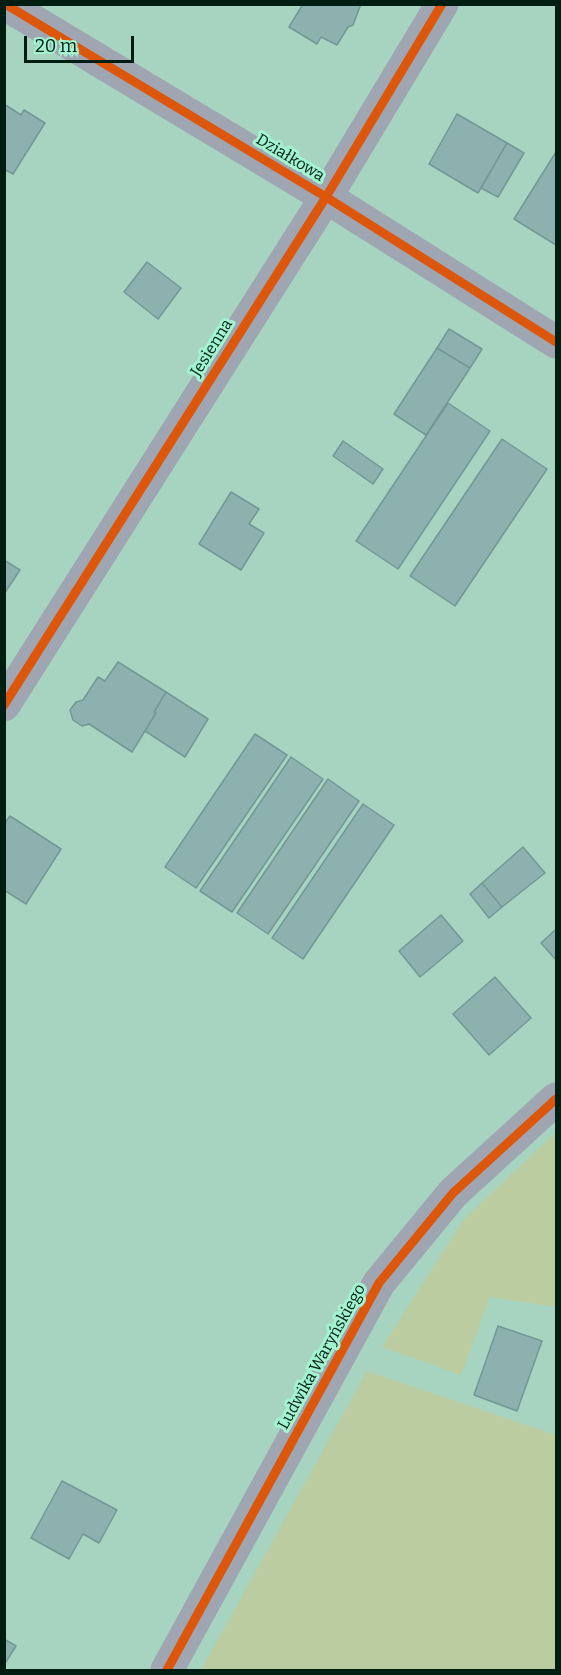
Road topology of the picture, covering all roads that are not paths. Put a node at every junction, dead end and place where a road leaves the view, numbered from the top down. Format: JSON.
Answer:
{"nodes":[{"id":1,"x":5,"y":4,"type":"edge"},
{"id":2,"x":442,"y":4,"type":"edge"},
{"id":3,"x":326,"y":197,"type":"junction"},
{"id":4,"x":556,"y":342,"type":"edge"},
{"id":5,"x":4,"y":705,"type":"edge"},
{"id":6,"x":556,"y":1099,"type":"edge"},
{"id":7,"x":167,"y":1671,"type":"edge"}],
"edges":[{"from":1,"to":3,"type":"street","name":"Działkowa"},
{"from":2,"to":3,"type":"street","name":"Jesienna"},
{"from":3,"to":4,"type":"street","name":"Działkowa"},
{"from":3,"to":5,"type":"street","name":"Jesienna"},
{"from":6,"to":7,"type":"street","name":"Ludwika Waryńskiego"}]}
